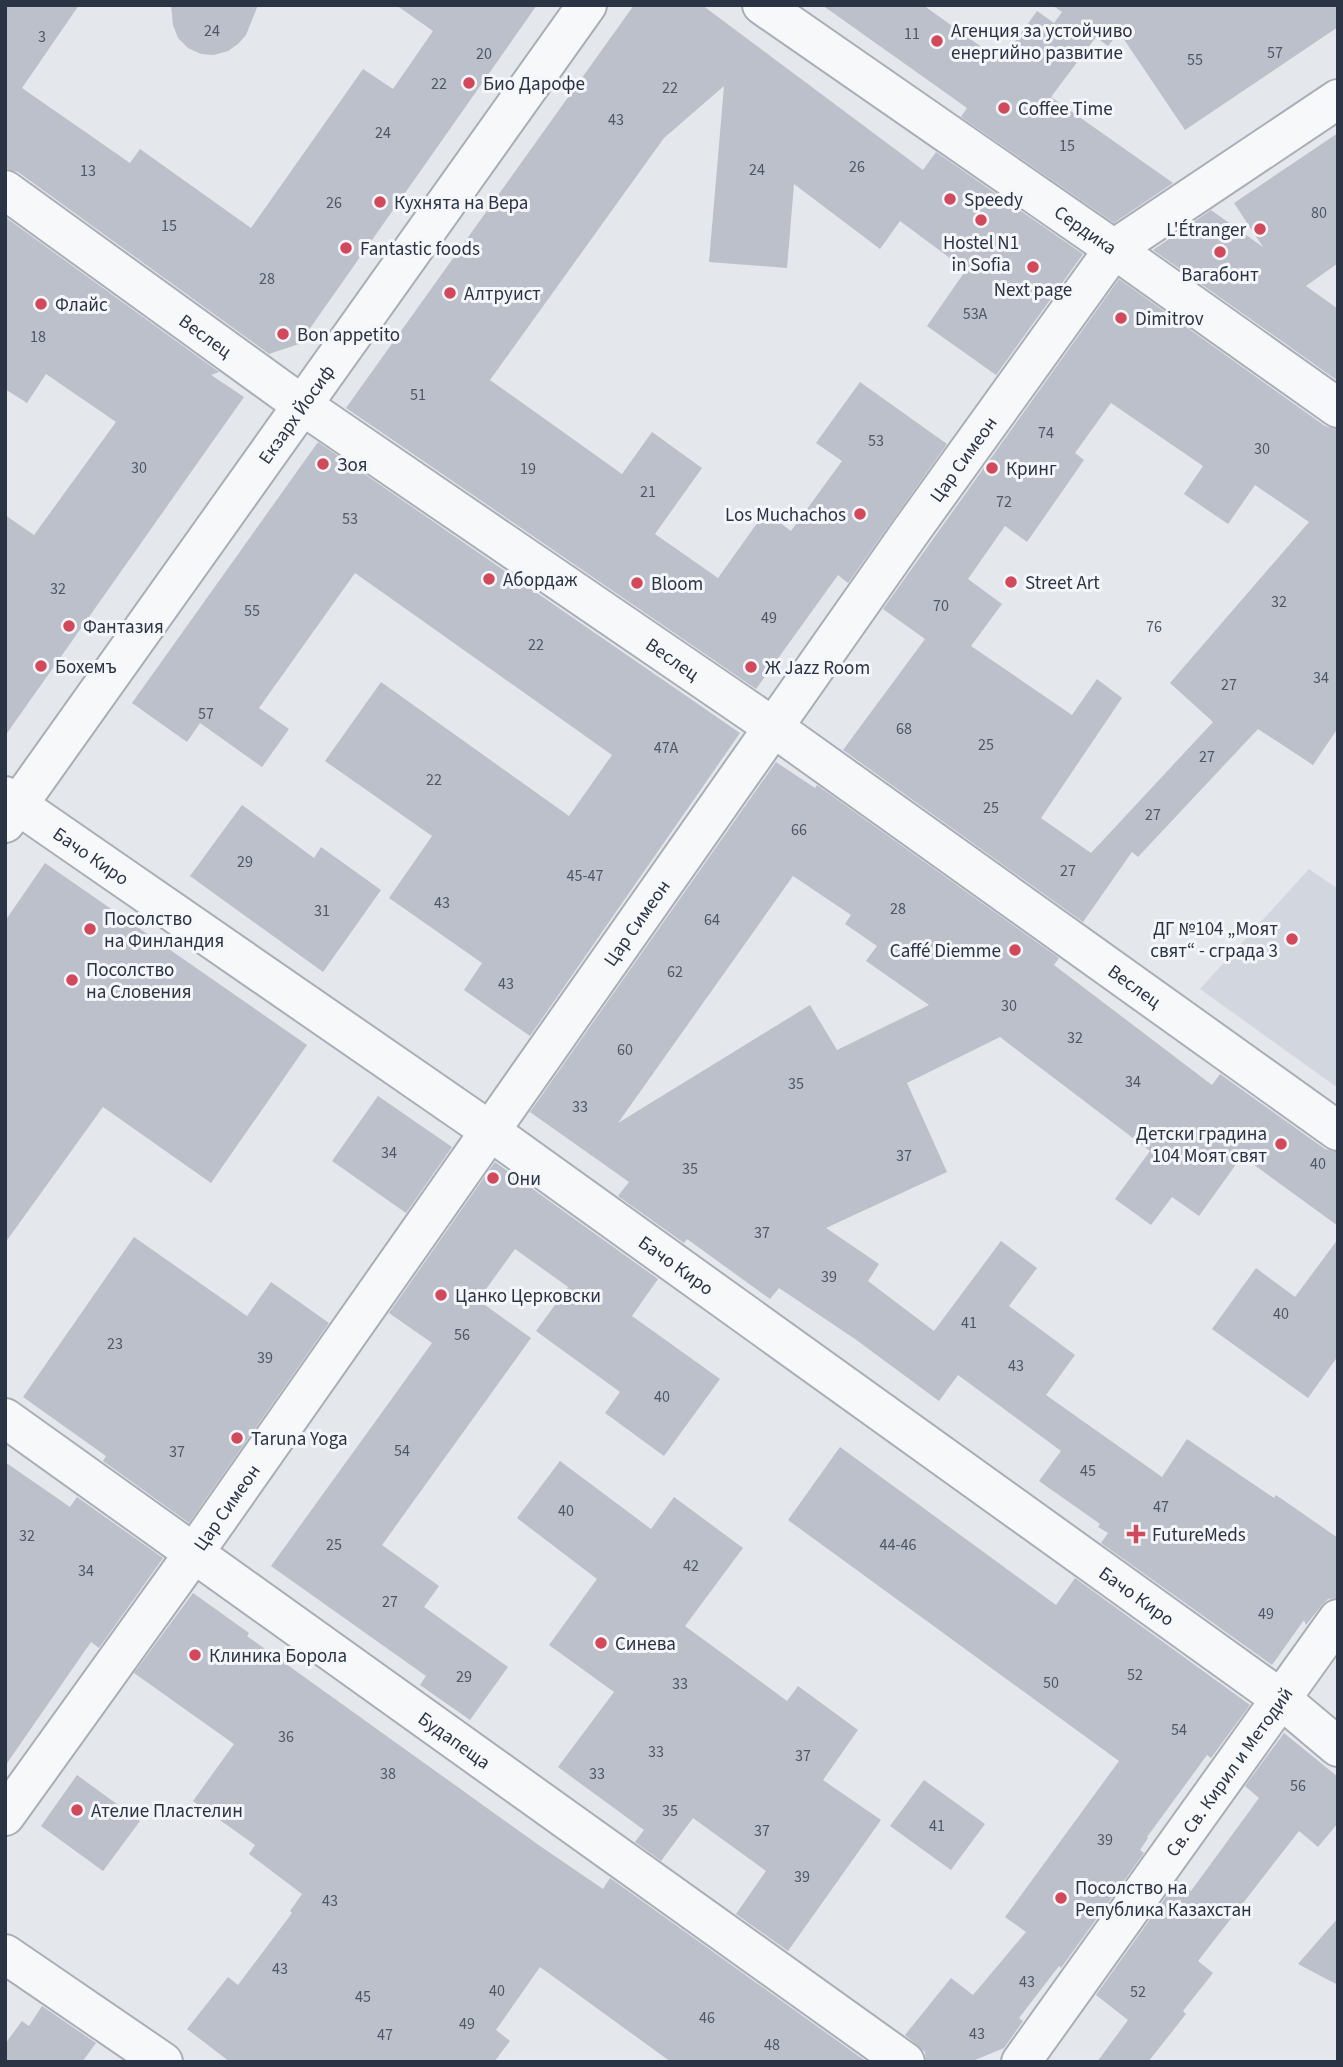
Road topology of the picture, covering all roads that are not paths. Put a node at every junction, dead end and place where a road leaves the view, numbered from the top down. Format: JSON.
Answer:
{"nodes":[{"id":1,"x":587,"y":5,"type":"edge"},
{"id":2,"x":762,"y":5,"type":"edge"},
{"id":3,"x":1338,"y":99,"type":"edge"},
{"id":4,"x":5,"y":190,"type":"edge"},
{"id":5,"x":1114,"y":249,"type":"junction"},
{"id":6,"x":302,"y":405,"type":"junction"},
{"id":7,"x":1338,"y":408,"type":"edge"},
{"id":8,"x":773,"y":727,"type":"junction"},
{"id":9,"x":10,"y":808,"type":"edge"},
{"id":10,"x":490,"y":1131,"type":"junction"},
{"id":11,"x":1338,"y":1131,"type":"edge"},
{"id":12,"x":5,"y":1418,"type":"edge"},
{"id":13,"x":194,"y":1553,"type":"junction"},
{"id":14,"x":1338,"y":1619,"type":"edge"},
{"id":15,"x":1281,"y":1699,"type":"junction"},
{"id":16,"x":1338,"y":1746,"type":"edge"},
{"id":17,"x":5,"y":1816,"type":"edge"},
{"id":18,"x":5,"y":1954,"type":"edge"},
{"id":19,"x":163,"y":2062,"type":"edge"},
{"id":20,"x":905,"y":2062,"type":"edge"},
{"id":21,"x":1021,"y":2062,"type":"edge"}],
"edges":[{"from":1,"to":6,"type":"street","name":"Екзарх Йосиф"},
{"from":2,"to":5,"type":"street","name":"Сердика"},
{"from":3,"to":5,"type":"street","name":"Цар Симеон"},
{"from":4,"to":6,"type":"street","name":"Веслец"},
{"from":5,"to":7,"type":"street","name":"Сердика"},
{"from":5,"to":8,"type":"street","name":"Цар Симеон"},
{"from":6,"to":8,"type":"street","name":"Веслец"},
{"from":6,"to":9,"type":"street","name":"Екзарх Йосиф"},
{"from":8,"to":10,"type":"street","name":"Цар Симеон"},
{"from":8,"to":11,"type":"street","name":"Веслец"},
{"from":9,"to":10,"type":"street","name":"Бачо Киро"},
{"from":10,"to":13,"type":"street","name":"Цар Симеон"},
{"from":10,"to":15,"type":"street","name":"Бачо Киро"},
{"from":12,"to":13,"type":"street","name":"Будапеща"},
{"from":13,"to":17,"type":"street","name":"Цар Симеон"},
{"from":13,"to":20,"type":"street","name":"Будапеща"},
{"from":14,"to":15,"type":"street","name":"Св. Св. Кирил и Методий"},
{"from":15,"to":16,"type":"street","name":"Бачо Киро"},
{"from":15,"to":21,"type":"street","name":"Св. Св. Кирил и Методий"},
{"from":18,"to":19,"type":"street"}]}
